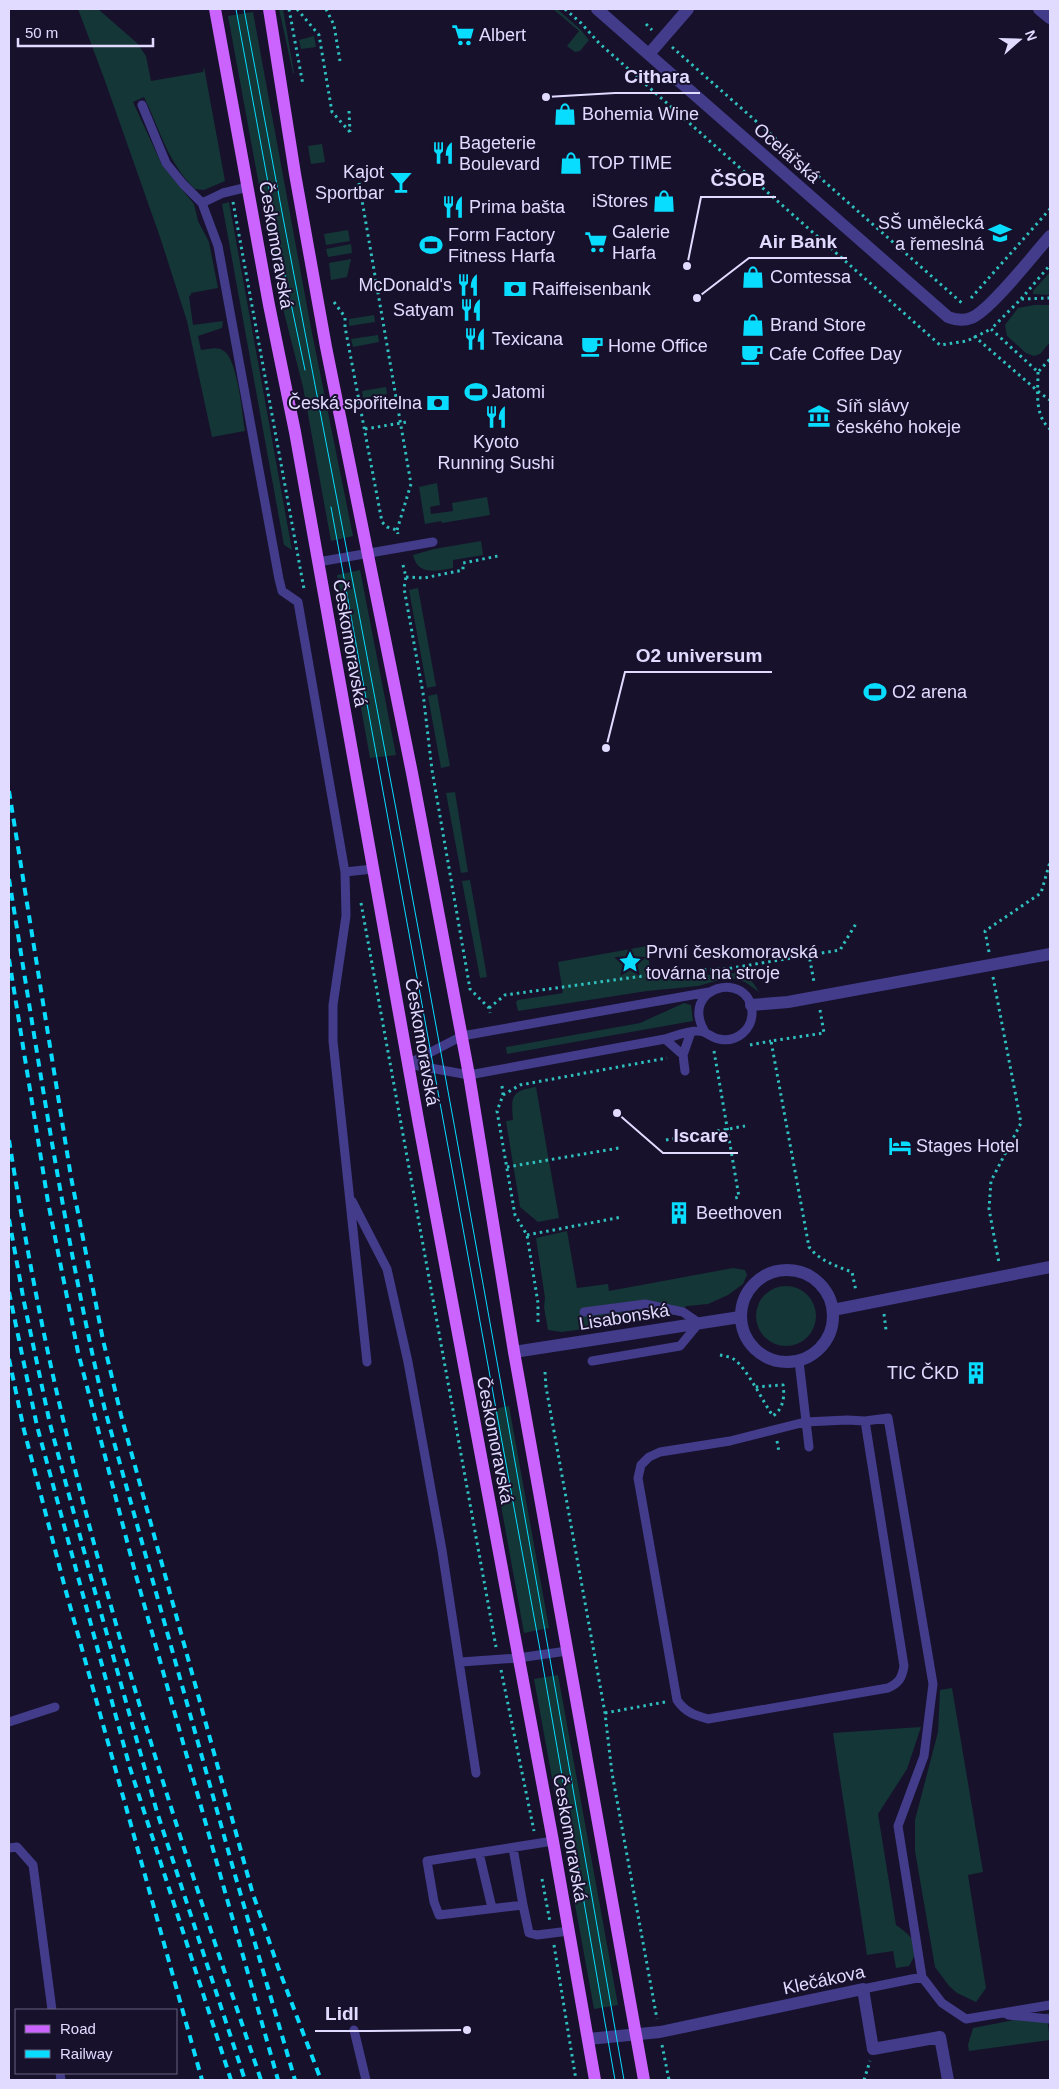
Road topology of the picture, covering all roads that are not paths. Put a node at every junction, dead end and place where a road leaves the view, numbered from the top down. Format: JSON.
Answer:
{"nodes":[{"id":1,"x":215,"y":9,"type":"edge"},
{"id":2,"x":268,"y":9,"type":"edge"},
{"id":3,"x":596,"y":9,"type":"edge"},
{"id":4,"x":688,"y":9,"type":"edge"},
{"id":5,"x":1039,"y":9,"type":"edge"},
{"id":6,"x":1050,"y":18,"type":"edge"},
{"id":7,"x":649,"y":54,"type":"junction"},
{"id":8,"x":142,"y":105,"type":"dead end"},
{"id":9,"x":248,"y":187,"type":"junction"},
{"id":10,"x":202,"y":203,"type":"junction"},
{"id":11,"x":1050,"y":236,"type":"edge"},
{"id":12,"x":432,"y":542,"type":"dead end"},
{"id":13,"x":368,"y":553,"type":"junction"},
{"id":14,"x":318,"y":562,"type":"junction"},
{"id":15,"x":373,"y":869,"type":"junction"},
{"id":16,"x":345,"y":872,"type":"junction"},
{"id":17,"x":1050,"y":954,"type":"edge"},
{"id":18,"x":709,"y":992,"type":"junction"},
{"id":19,"x":751,"y":1005,"type":"junction"},
{"id":20,"x":691,"y":1032,"type":"junction"},
{"id":21,"x":705,"y":1032,"type":"junction"},
{"id":22,"x":462,"y":1036,"type":"junction"},
{"id":23,"x":665,"y":1039,"type":"junction"},
{"id":24,"x":682,"y":1055,"type":"junction"},
{"id":25,"x":408,"y":1064,"type":"junction"},
{"id":26,"x":685,"y":1071,"type":"dead end"},
{"id":27,"x":469,"y":1075,"type":"junction"},
{"id":28,"x":350,"y":1197,"type":"junction"},
{"id":29,"x":1050,"y":1266,"type":"edge"},
{"id":30,"x":833,"y":1310,"type":"junction"},
{"id":31,"x":584,"y":1312,"type":"dead end"},
{"id":32,"x":740,"y":1317,"type":"junction"},
{"id":33,"x":699,"y":1323,"type":"junction"},
{"id":34,"x":514,"y":1352,"type":"junction"},
{"id":35,"x":592,"y":1361,"type":"dead end"},
{"id":36,"x":800,"y":1361,"type":"junction"},
{"id":37,"x":366,"y":1362,"type":"dead end"},
{"id":38,"x":805,"y":1422,"type":"junction"},
{"id":39,"x":865,"y":1422,"type":"junction"},
{"id":40,"x":809,"y":1447,"type":"dead end"},
{"id":41,"x":567,"y":1651,"type":"junction"},
{"id":42,"x":518,"y":1658,"type":"junction"},
{"id":43,"x":461,"y":1662,"type":"junction"},
{"id":44,"x":56,"y":1707,"type":"dead end"},
{"id":45,"x":9,"y":1722,"type":"edge"},
{"id":46,"x":476,"y":1772,"type":"dead end"},
{"id":47,"x":553,"y":1841,"type":"junction"},
{"id":48,"x":9,"y":1848,"type":"edge"},
{"id":49,"x":513,"y":1848,"type":"junction"},
{"id":50,"x":480,"y":1853,"type":"junction"},
{"id":51,"x":523,"y":1905,"type":"junction"},
{"id":52,"x":492,"y":1908,"type":"junction"},
{"id":53,"x":569,"y":1931,"type":"junction"},
{"id":54,"x":922,"y":1977,"type":"junction"},
{"id":55,"x":863,"y":1989,"type":"junction"},
{"id":56,"x":1050,"y":2005,"type":"edge"},
{"id":57,"x":52,"y":2009,"type":"edge"},
{"id":58,"x":997,"y":2014,"type":"junction"},
{"id":59,"x":1050,"y":2019,"type":"edge"},
{"id":60,"x":354,"y":2030,"type":"dead end"},
{"id":61,"x":636,"y":2034,"type":"junction"},
{"id":62,"x":588,"y":2039,"type":"junction"},
{"id":63,"x":366,"y":2080,"type":"edge"},
{"id":64,"x":595,"y":2080,"type":"edge"},
{"id":65,"x":644,"y":2080,"type":"edge"},
{"id":66,"x":948,"y":2080,"type":"edge"}],
"edges":[{"from":1,"to":9,"type":"main road","name":"Českomoravská"},
{"from":2,"to":13,"type":"main road","name":"Českomoravská"},
{"from":3,"to":7,"type":"street","name":"Ocelářská"},
{"from":4,"to":7,"type":"street"},
{"from":5,"to":6,"type":"street"},
{"from":7,"to":11,"type":"street","name":"Ocelářská"},
{"from":8,"to":10,"type":"lane"},
{"from":9,"to":10,"type":"lane"},
{"from":9,"to":14,"type":"main road","name":"Českomoravská"},
{"from":10,"to":16,"type":"lane"},
{"from":12,"to":13,"type":"lane"},
{"from":13,"to":14,"type":"lane"},
{"from":13,"to":22,"type":"main road","name":"Českomoravská"},
{"from":14,"to":15,"type":"main road","name":"Českomoravská"},
{"from":15,"to":16,"type":"lane"},
{"from":15,"to":25,"type":"main road","name":"Českomoravská"},
{"from":16,"to":28,"type":"lane"},
{"from":17,"to":19,"type":"street"},
{"from":18,"to":19,"type":"lane"},
{"from":18,"to":21,"type":"lane"},
{"from":18,"to":22,"type":"lane"},
{"from":19,"to":21,"type":"lane"},
{"from":20,"to":21,"type":"lane"},
{"from":20,"to":23,"type":"lane"},
{"from":20,"to":24,"type":"lane"},
{"from":22,"to":25,"type":"lane"},
{"from":22,"to":27,"type":"main road","name":"Českomoravská"},
{"from":23,"to":24,"type":"lane"},
{"from":23,"to":27,"type":"lane"},
{"from":24,"to":26,"type":"lane"},
{"from":25,"to":27,"type":"lane"},
{"from":25,"to":42,"type":"main road","name":"Českomoravská"},
{"from":27,"to":34,"type":"main road","name":"Českomoravská"},
{"from":28,"to":37,"type":"lane"},
{"from":28,"to":43,"type":"lane"},
{"from":29,"to":30,"type":"street"},
{"from":30,"to":32,"type":"street"},
{"from":30,"to":36,"type":"street"},
{"from":31,"to":33,"type":"lane"},
{"from":32,"to":33,"type":"street","name":"Lisabonská"},
{"from":32,"to":36,"type":"street"},
{"from":33,"to":34,"type":"street","name":"Lisabonská"},
{"from":33,"to":35,"type":"lane"},
{"from":34,"to":41,"type":"main road","name":"Českomoravská"},
{"from":36,"to":38,"type":"lane"},
{"from":38,"to":39,"type":"lane"},
{"from":38,"to":39,"type":"lane"},
{"from":38,"to":40,"type":"lane"},
{"from":39,"to":54,"type":"lane"},
{"from":41,"to":42,"type":"lane"},
{"from":41,"to":61,"type":"main road","name":"Českomoravská"},
{"from":42,"to":43,"type":"lane"},
{"from":42,"to":47,"type":"main road","name":"Českomoravská"},
{"from":43,"to":46,"type":"lane"},
{"from":44,"to":45,"type":"lane"},
{"from":47,"to":49,"type":"lane"},
{"from":47,"to":53,"type":"main road","name":"Českomoravská"},
{"from":48,"to":57,"type":"lane"},
{"from":49,"to":50,"type":"lane"},
{"from":49,"to":51,"type":"lane"},
{"from":50,"to":52,"type":"lane"},
{"from":50,"to":52,"type":"lane"},
{"from":51,"to":52,"type":"lane"},
{"from":51,"to":53,"type":"lane"},
{"from":53,"to":62,"type":"main road","name":"Českomoravská"},
{"from":54,"to":55,"type":"lane","name":"Klečákova"},
{"from":54,"to":58,"type":"lane"},
{"from":55,"to":61,"type":"street","name":"Klečákova"},
{"from":55,"to":66,"type":"street"},
{"from":56,"to":58,"type":"lane"},
{"from":58,"to":59,"type":"lane"},
{"from":60,"to":63,"type":"lane"},
{"from":61,"to":62,"type":"street","name":"Klečákova"},
{"from":61,"to":65,"type":"main road","name":"Českomoravská"},
{"from":62,"to":64,"type":"main road","name":"Českomoravská"}]}
